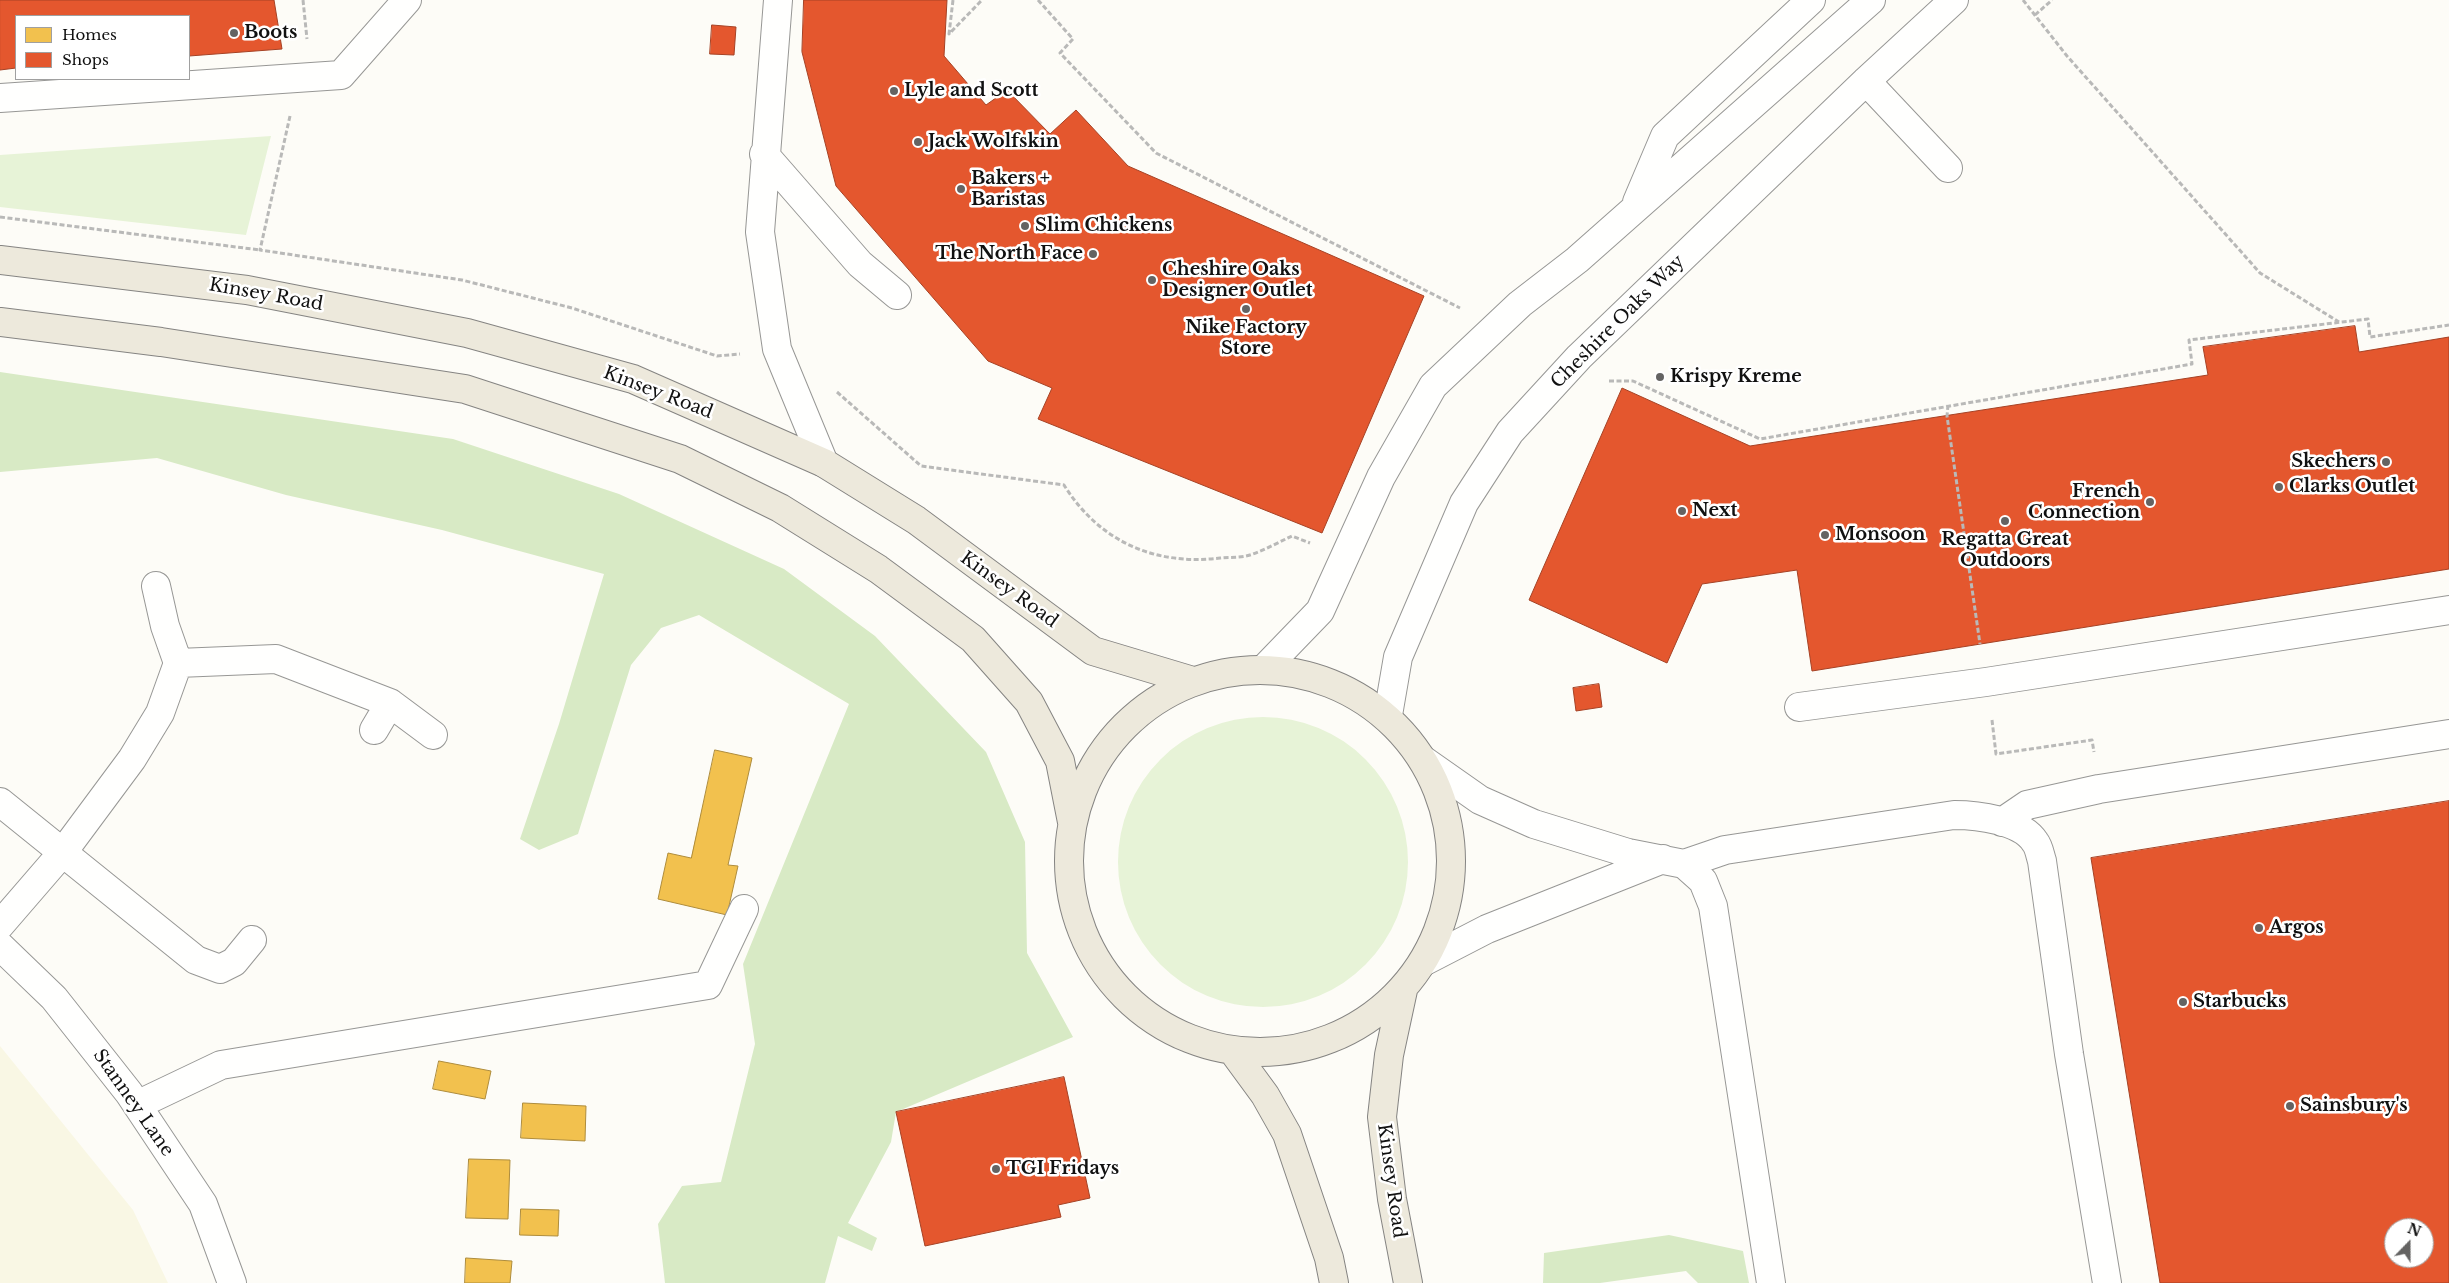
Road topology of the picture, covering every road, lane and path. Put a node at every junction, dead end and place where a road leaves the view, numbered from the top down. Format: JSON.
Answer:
{"nodes":[{"id":1,"x":303,"y":0,"type":"edge"},
{"id":2,"x":407,"y":0,"type":"edge"},
{"id":3,"x":778,"y":0,"type":"edge"},
{"id":4,"x":953,"y":0,"type":"edge"},
{"id":5,"x":982,"y":0,"type":"edge"},
{"id":6,"x":1038,"y":0,"type":"edge"},
{"id":7,"x":1811,"y":0,"type":"edge"},
{"id":8,"x":1871,"y":0,"type":"edge"},
{"id":9,"x":1954,"y":0,"type":"edge"},
{"id":10,"x":2023,"y":0,"type":"edge"},
{"id":11,"x":2052,"y":0,"type":"edge"},
{"id":12,"x":2034,"y":15,"type":"junction"},
{"id":13,"x":299,"y":78,"type":"junction"},
{"id":14,"x":1866,"y":81,"type":"junction"},
{"id":15,"x":0,"y":98,"type":"edge"},
{"id":16,"x":764,"y":154,"type":"junction"},
{"id":17,"x":1948,"y":168,"type":"dead end"},
{"id":18,"x":1635,"y":208,"type":"junction"},
{"id":19,"x":0,"y":217,"type":"edge"},
{"id":20,"x":260,"y":250,"type":"junction"},
{"id":21,"x":0,"y":260,"type":"edge"},
{"id":22,"x":897,"y":295,"type":"dead end"},
{"id":23,"x":1466,"y":310,"type":"dead end"},
{"id":24,"x":0,"y":322,"type":"edge"},
{"id":25,"x":2340,"y":323,"type":"junction"},
{"id":26,"x":2449,"y":325,"type":"edge"},
{"id":27,"x":746,"y":353,"type":"dead end"},
{"id":28,"x":1579,"y":357,"type":"junction"},
{"id":29,"x":833,"y":388,"type":"dead end"},
{"id":30,"x":824,"y":463,"type":"junction"},
{"id":31,"x":1318,"y":546,"type":"dead end"},
{"id":32,"x":156,"y":586,"type":"dead end"},
{"id":33,"x":2449,"y":610,"type":"edge"},
{"id":34,"x":178,"y":663,"type":"junction"},
{"id":35,"x":1264,"y":669,"type":"junction"},
{"id":36,"x":1193,"y":681,"type":"junction"},
{"id":37,"x":390,"y":704,"type":"junction"},
{"id":38,"x":1799,"y":707,"type":"dead end"},
{"id":39,"x":1388,"y":715,"type":"junction"},
{"id":40,"x":374,"y":730,"type":"dead end"},
{"id":41,"x":2449,"y":734,"type":"edge"},
{"id":42,"x":433,"y":735,"type":"dead end"},
{"id":43,"x":1423,"y":760,"type":"junction"},
{"id":44,"x":0,"y":802,"type":"edge"},
{"id":45,"x":1072,"y":822,"type":"junction"},
{"id":46,"x":2002,"y":822,"type":"junction"},
{"id":47,"x":63,"y":852,"type":"junction"},
{"id":48,"x":1674,"y":861,"type":"junction"},
{"id":49,"x":744,"y":909,"type":"dead end"},
{"id":50,"x":0,"y":925,"type":"edge"},
{"id":51,"x":252,"y":940,"type":"dead end"},
{"id":52,"x":0,"y":946,"type":"edge"},
{"id":53,"x":1424,"y":961,"type":"junction"},
{"id":54,"x":1403,"y":990,"type":"junction"},
{"id":55,"x":1232,"y":1050,"type":"junction"},
{"id":56,"x":137,"y":1104,"type":"junction"},
{"id":57,"x":232,"y":1283,"type":"edge"},
{"id":58,"x":1334,"y":1283,"type":"edge"},
{"id":59,"x":1408,"y":1283,"type":"edge"},
{"id":60,"x":1771,"y":1283,"type":"edge"},
{"id":61,"x":2107,"y":1283,"type":"edge"}],
"edges":[{"from":1,"to":13,"type":"path"},
{"from":2,"to":13,"type":"street"},
{"from":3,"to":16,"type":"street"},
{"from":4,"to":5,"type":"path"},
{"from":6,"to":23,"type":"path"},
{"from":7,"to":18,"type":"street"},
{"from":8,"to":18,"type":"street"},
{"from":9,"to":14,"type":"street","name":"Cheshire Oaks Way"},
{"from":10,"to":12,"type":"path"},
{"from":11,"to":12,"type":"path"},
{"from":12,"to":25,"type":"path"},
{"from":13,"to":15,"type":"street"},
{"from":13,"to":20,"type":"path"},
{"from":14,"to":17,"type":"street"},
{"from":14,"to":28,"type":"street","name":"Cheshire Oaks Way"},
{"from":16,"to":22,"type":"street"},
{"from":16,"to":30,"type":"street"},
{"from":18,"to":35,"type":"street"},
{"from":19,"to":20,"type":"path"},
{"from":20,"to":27,"type":"path"},
{"from":21,"to":30,"type":"main road","name":"Kinsey Road"},
{"from":24,"to":45,"type":"main road"},
{"from":25,"to":26,"type":"path"},
{"from":25,"to":28,"type":"path"},
{"from":28,"to":39,"type":"street","name":"Cheshire Oaks Way"},
{"from":29,"to":31,"type":"path"},
{"from":30,"to":36,"type":"main road","name":"Kinsey Road"},
{"from":32,"to":34,"type":"street"},
{"from":33,"to":38,"type":"street"},
{"from":34,"to":37,"type":"street"},
{"from":34,"to":47,"type":"street"},
{"from":35,"to":36,"type":"main road"},
{"from":35,"to":39,"type":"main road"},
{"from":36,"to":45,"type":"main road"},
{"from":37,"to":40,"type":"street"},
{"from":37,"to":42,"type":"street"},
{"from":39,"to":43,"type":"main road"},
{"from":41,"to":46,"type":"street"},
{"from":43,"to":48,"type":"street"},
{"from":43,"to":53,"type":"main road"},
{"from":44,"to":47,"type":"street"},
{"from":45,"to":55,"type":"main road"},
{"from":46,"to":48,"type":"street"},
{"from":46,"to":61,"type":"street"},
{"from":47,"to":50,"type":"street"},
{"from":47,"to":51,"type":"street"},
{"from":48,"to":53,"type":"street"},
{"from":48,"to":60,"type":"street"},
{"from":49,"to":56,"type":"street"},
{"from":52,"to":56,"type":"street","name":"Stanney Lane"},
{"from":53,"to":54,"type":"main road"},
{"from":54,"to":55,"type":"main road"},
{"from":54,"to":59,"type":"main road","name":"Kinsey Road"},
{"from":55,"to":58,"type":"main road"},
{"from":56,"to":57,"type":"street","name":"Stanney Lane"}]}
